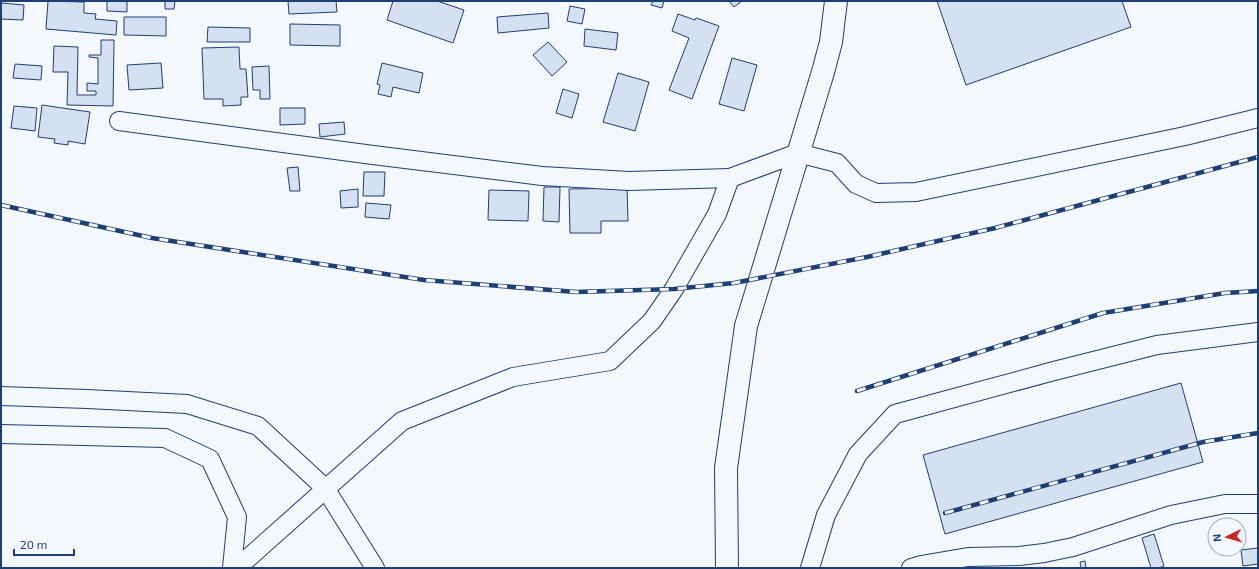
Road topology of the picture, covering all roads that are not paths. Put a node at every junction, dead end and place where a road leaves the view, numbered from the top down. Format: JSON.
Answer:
{"nodes":[{"id":1,"x":836,"y":1,"type":"edge"},
{"id":2,"x":1258,"y":118,"type":"edge"},
{"id":3,"x":119,"y":121,"type":"dead end"},
{"id":4,"x":798,"y":153,"type":"junction"},
{"id":5,"x":730,"y":178,"type":"junction"},
{"id":6,"x":1258,"y":332,"type":"edge"},
{"id":7,"x":1,"y":396,"type":"edge"},
{"id":8,"x":1,"y":434,"type":"edge"},
{"id":9,"x":325,"y":488,"type":"junction"},
{"id":10,"x":1258,"y":504,"type":"edge"},
{"id":11,"x":1020,"y":562,"type":"edge"},
{"id":12,"x":232,"y":568,"type":"edge"},
{"id":13,"x":237,"y":568,"type":"edge"},
{"id":14,"x":375,"y":568,"type":"edge"},
{"id":15,"x":727,"y":568,"type":"edge"},
{"id":16,"x":810,"y":568,"type":"edge"},
{"id":17,"x":911,"y":568,"type":"edge"}],
"edges":[{"from":1,"to":4,"type":"street"},
{"from":2,"to":4,"type":"street"},
{"from":3,"to":5,"type":"street"},
{"from":4,"to":5,"type":"street"},
{"from":4,"to":15,"type":"street"},
{"from":5,"to":9,"type":"street"},
{"from":6,"to":16,"type":"street"},
{"from":7,"to":9,"type":"street"},
{"from":8,"to":12,"type":"street"},
{"from":9,"to":13,"type":"street"},
{"from":9,"to":14,"type":"street"},
{"from":10,"to":11,"type":"street"},
{"from":11,"to":17,"type":"street"}]}
